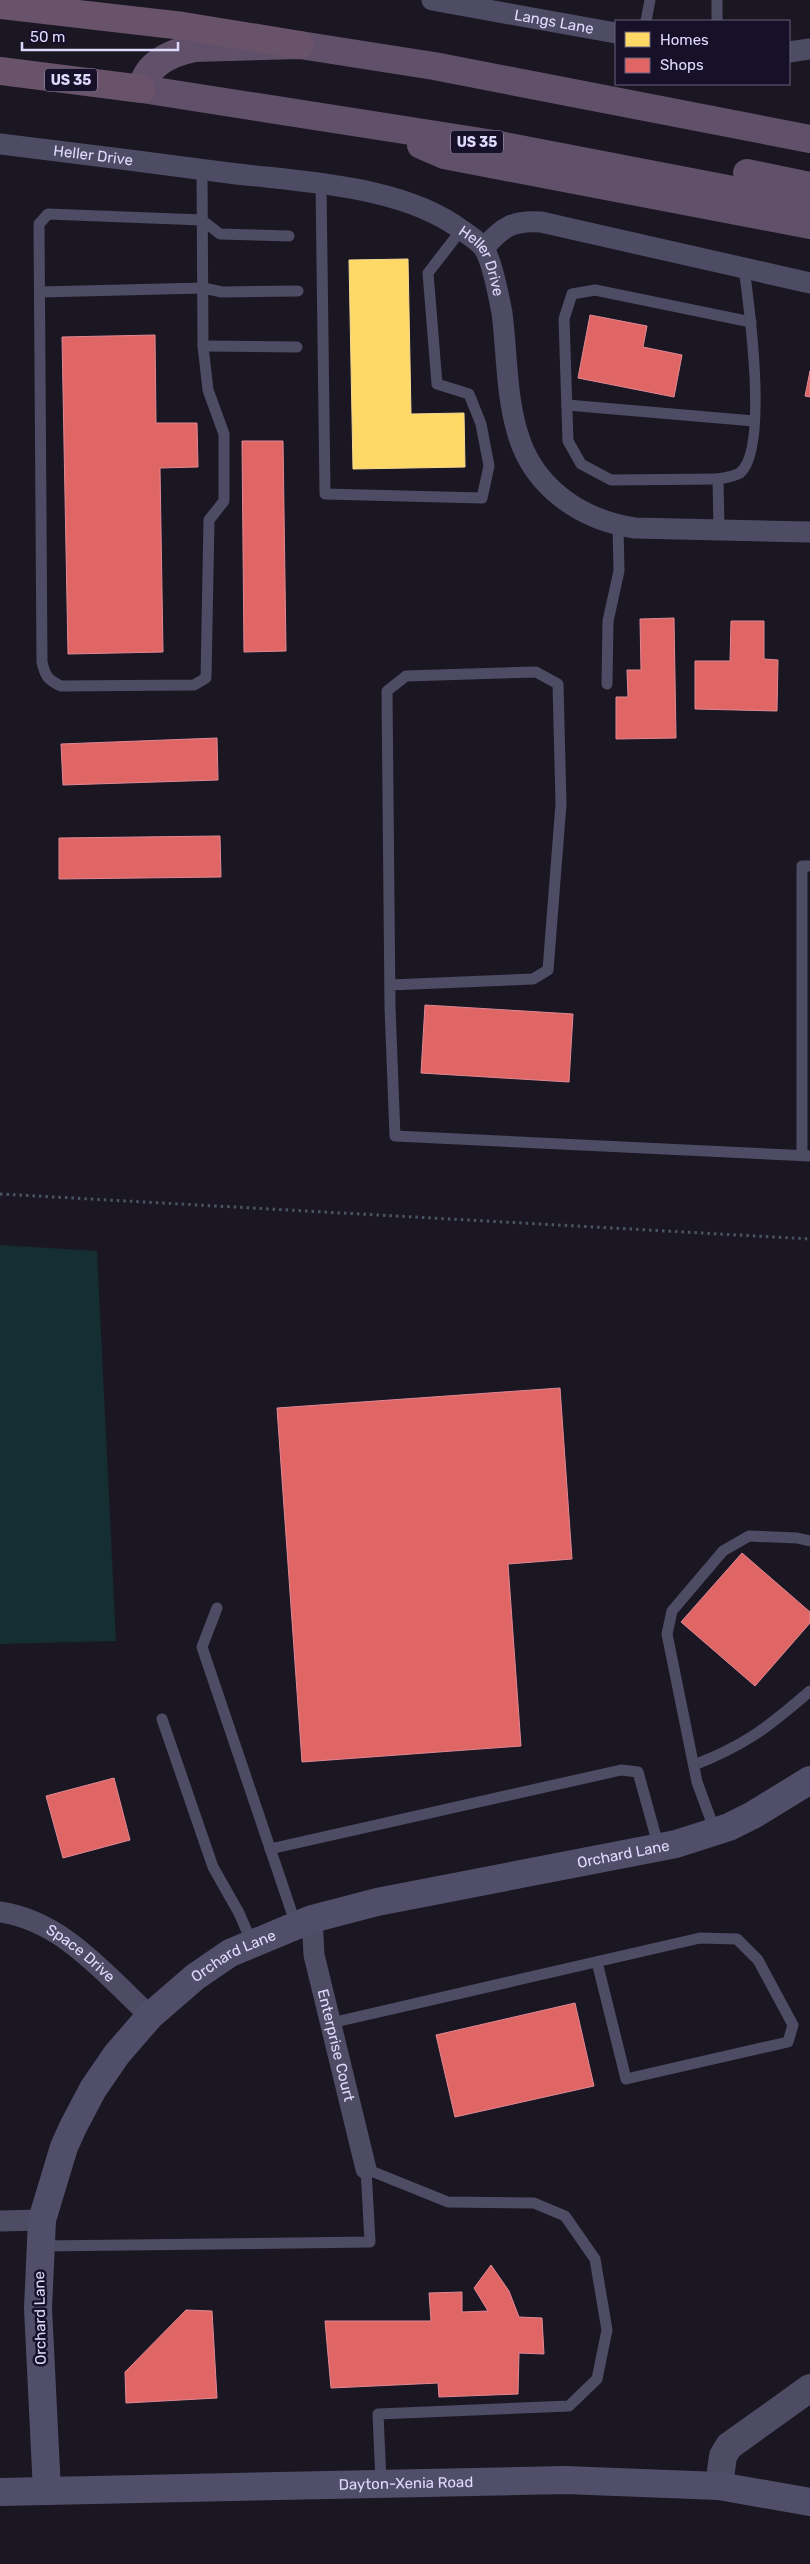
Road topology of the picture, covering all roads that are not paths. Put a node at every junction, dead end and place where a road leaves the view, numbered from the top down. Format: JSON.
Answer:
{"nodes":[{"id":1,"x":432,"y":0,"type":"edge"},
{"id":2,"x":650,"y":0,"type":"edge"},
{"id":3,"x":717,"y":0,"type":"edge"},
{"id":4,"x":0,"y":5,"type":"edge"},
{"id":5,"x":646,"y":20,"type":"edge"},
{"id":6,"x":717,"y":20,"type":"edge"},
{"id":7,"x":615,"y":34,"type":"edge"},
{"id":8,"x":300,"y":45,"type":"junction"},
{"id":9,"x":810,"y":49,"type":"edge"},
{"id":10,"x":790,"y":52,"type":"edge"},
{"id":11,"x":0,"y":71,"type":"edge"},
{"id":12,"x":142,"y":89,"type":"junction"},
{"id":13,"x":378,"y":126,"type":"junction"},
{"id":14,"x":458,"y":138,"type":"junction"},
{"id":15,"x":810,"y":139,"type":"edge"},
{"id":16,"x":0,"y":144,"type":"edge"},
{"id":17,"x":202,"y":169,"type":"junction"},
{"id":18,"x":321,"y":184,"type":"junction"},
{"id":19,"x":810,"y":186,"type":"edge"},
{"id":20,"x":810,"y":205,"type":"edge"},
{"id":21,"x":202,"y":220,"type":"junction"},
{"id":22,"x":810,"y":225,"type":"edge"},
{"id":23,"x":462,"y":229,"type":"junction"},
{"id":24,"x":289,"y":236,"type":"dead end"},
{"id":25,"x":484,"y":248,"type":"junction"},
{"id":26,"x":744,"y":268,"type":"junction"},
{"id":27,"x":810,"y":283,"type":"edge"},
{"id":28,"x":202,"y":288,"type":"junction"},
{"id":29,"x":298,"y":291,"type":"dead end"},
{"id":30,"x":40,"y":292,"type":"junction"},
{"id":31,"x":751,"y":322,"type":"junction"},
{"id":32,"x":203,"y":346,"type":"junction"},
{"id":33,"x":297,"y":347,"type":"dead end"},
{"id":34,"x":567,"y":405,"type":"junction"},
{"id":35,"x":754,"y":421,"type":"junction"},
{"id":36,"x":718,"y":479,"type":"junction"},
{"id":37,"x":618,"y":525,"type":"junction"},
{"id":38,"x":719,"y":530,"type":"junction"},
{"id":39,"x":810,"y":532,"type":"edge"},
{"id":40,"x":607,"y":684,"type":"dead end"},
{"id":41,"x":810,"y":866,"type":"edge"},
{"id":42,"x":390,"y":985,"type":"junction"},
{"id":43,"x":806,"y":1155,"type":"edge"},
{"id":44,"x":810,"y":1541,"type":"edge"},
{"id":45,"x":217,"y":1608,"type":"dead end"},
{"id":46,"x":810,"y":1691,"type":"edge"},
{"id":47,"x":162,"y":1719,"type":"dead end"},
{"id":48,"x":694,"y":1765,"type":"junction"},
{"id":49,"x":810,"y":1780,"type":"edge"},
{"id":50,"x":715,"y":1831,"type":"junction"},
{"id":51,"x":659,"y":1848,"type":"junction"},
{"id":52,"x":270,"y":1849,"type":"junction"},
{"id":53,"x":0,"y":1912,"type":"edge"},
{"id":54,"x":304,"y":1922,"type":"junction"},
{"id":55,"x":252,"y":1942,"type":"junction"},
{"id":56,"x":597,"y":1962,"type":"junction"},
{"id":57,"x":150,"y":2016,"type":"junction"},
{"id":58,"x":331,"y":2023,"type":"junction"},
{"id":59,"x":366,"y":2170,"type":"junction"},
{"id":60,"x":0,"y":2221,"type":"edge"},
{"id":61,"x":42,"y":2233,"type":"junction"},
{"id":62,"x":810,"y":2388,"type":"edge"},
{"id":63,"x":381,"y":2482,"type":"junction"},
{"id":64,"x":719,"y":2486,"type":"junction"},
{"id":65,"x":47,"y":2491,"type":"junction"},
{"id":66,"x":0,"y":2492,"type":"edge"},
{"id":67,"x":810,"y":2502,"type":"edge"}],
"edges":[{"from":1,"to":7,"type":"street","name":"Langs Lane"},
{"from":2,"to":5,"type":"lane"},
{"from":3,"to":6,"type":"lane"},
{"from":4,"to":8,"type":"highway"},
{"from":8,"to":12,"type":"highway"},
{"from":8,"to":15,"type":"highway"},
{"from":9,"to":10,"type":"street"},
{"from":11,"to":12,"type":"highway","number":"US 35"},
{"from":12,"to":13,"type":"highway","number":"US 35"},
{"from":13,"to":14,"type":"highway","number":"US 35"},
{"from":13,"to":22,"type":"highway"},
{"from":14,"to":19,"type":"highway"},
{"from":14,"to":20,"type":"highway","number":"US 35"},
{"from":16,"to":17,"type":"street","name":"Heller Drive"},
{"from":17,"to":18,"type":"street","name":"Heller Drive"},
{"from":17,"to":21,"type":"lane"},
{"from":18,"to":23,"type":"street","name":"Heller Drive"},
{"from":18,"to":23,"type":"lane"},
{"from":21,"to":24,"type":"lane"},
{"from":21,"to":28,"type":"lane"},
{"from":21,"to":30,"type":"lane"},
{"from":23,"to":25,"type":"street","name":"Heller Drive"},
{"from":25,"to":26,"type":"street"},
{"from":25,"to":37,"type":"street","name":"Heller Drive"},
{"from":26,"to":27,"type":"street"},
{"from":26,"to":31,"type":"lane"},
{"from":28,"to":29,"type":"lane"},
{"from":28,"to":30,"type":"lane"},
{"from":28,"to":32,"type":"lane"},
{"from":30,"to":32,"type":"lane"},
{"from":31,"to":34,"type":"lane"},
{"from":31,"to":35,"type":"lane"},
{"from":32,"to":33,"type":"lane"},
{"from":34,"to":35,"type":"lane"},
{"from":34,"to":36,"type":"lane"},
{"from":35,"to":36,"type":"lane"},
{"from":36,"to":38,"type":"lane"},
{"from":37,"to":38,"type":"street","name":"Heller Drive"},
{"from":37,"to":40,"type":"lane"},
{"from":38,"to":39,"type":"street","name":"Heller Drive"},
{"from":41,"to":43,"type":"lane"},
{"from":42,"to":42,"type":"lane"},
{"from":42,"to":43,"type":"lane"},
{"from":44,"to":48,"type":"lane"},
{"from":45,"to":52,"type":"lane"},
{"from":46,"to":48,"type":"lane"},
{"from":47,"to":55,"type":"lane"},
{"from":48,"to":50,"type":"lane"},
{"from":49,"to":50,"type":"main road","name":"Orchard Lane"},
{"from":50,"to":51,"type":"main road","name":"Orchard Lane"},
{"from":51,"to":52,"type":"lane"},
{"from":51,"to":54,"type":"main road","name":"Orchard Lane"},
{"from":52,"to":54,"type":"lane"},
{"from":53,"to":57,"type":"street","name":"Space Drive"},
{"from":54,"to":55,"type":"main road","name":"Orchard Lane"},
{"from":54,"to":58,"type":"street","name":"Enterprise Court"},
{"from":55,"to":57,"type":"main road","name":"Orchard Lane"},
{"from":56,"to":56,"type":"lane"},
{"from":56,"to":58,"type":"lane"},
{"from":57,"to":61,"type":"main road","name":"Orchard Lane"},
{"from":58,"to":59,"type":"street","name":"Enterprise Court"},
{"from":59,"to":61,"type":"lane"},
{"from":59,"to":63,"type":"lane"},
{"from":60,"to":61,"type":"street"},
{"from":61,"to":65,"type":"main road","name":"Orchard Lane"},
{"from":62,"to":64,"type":"street"},
{"from":63,"to":64,"type":"main road","name":"Dayton-Xenia Road"},
{"from":63,"to":65,"type":"main road","name":"Dayton-Xenia Road"},
{"from":64,"to":67,"type":"main road","name":"Dayton-Xenia Road"},
{"from":65,"to":66,"type":"main road","name":"Dayton-Xenia Road"}]}
